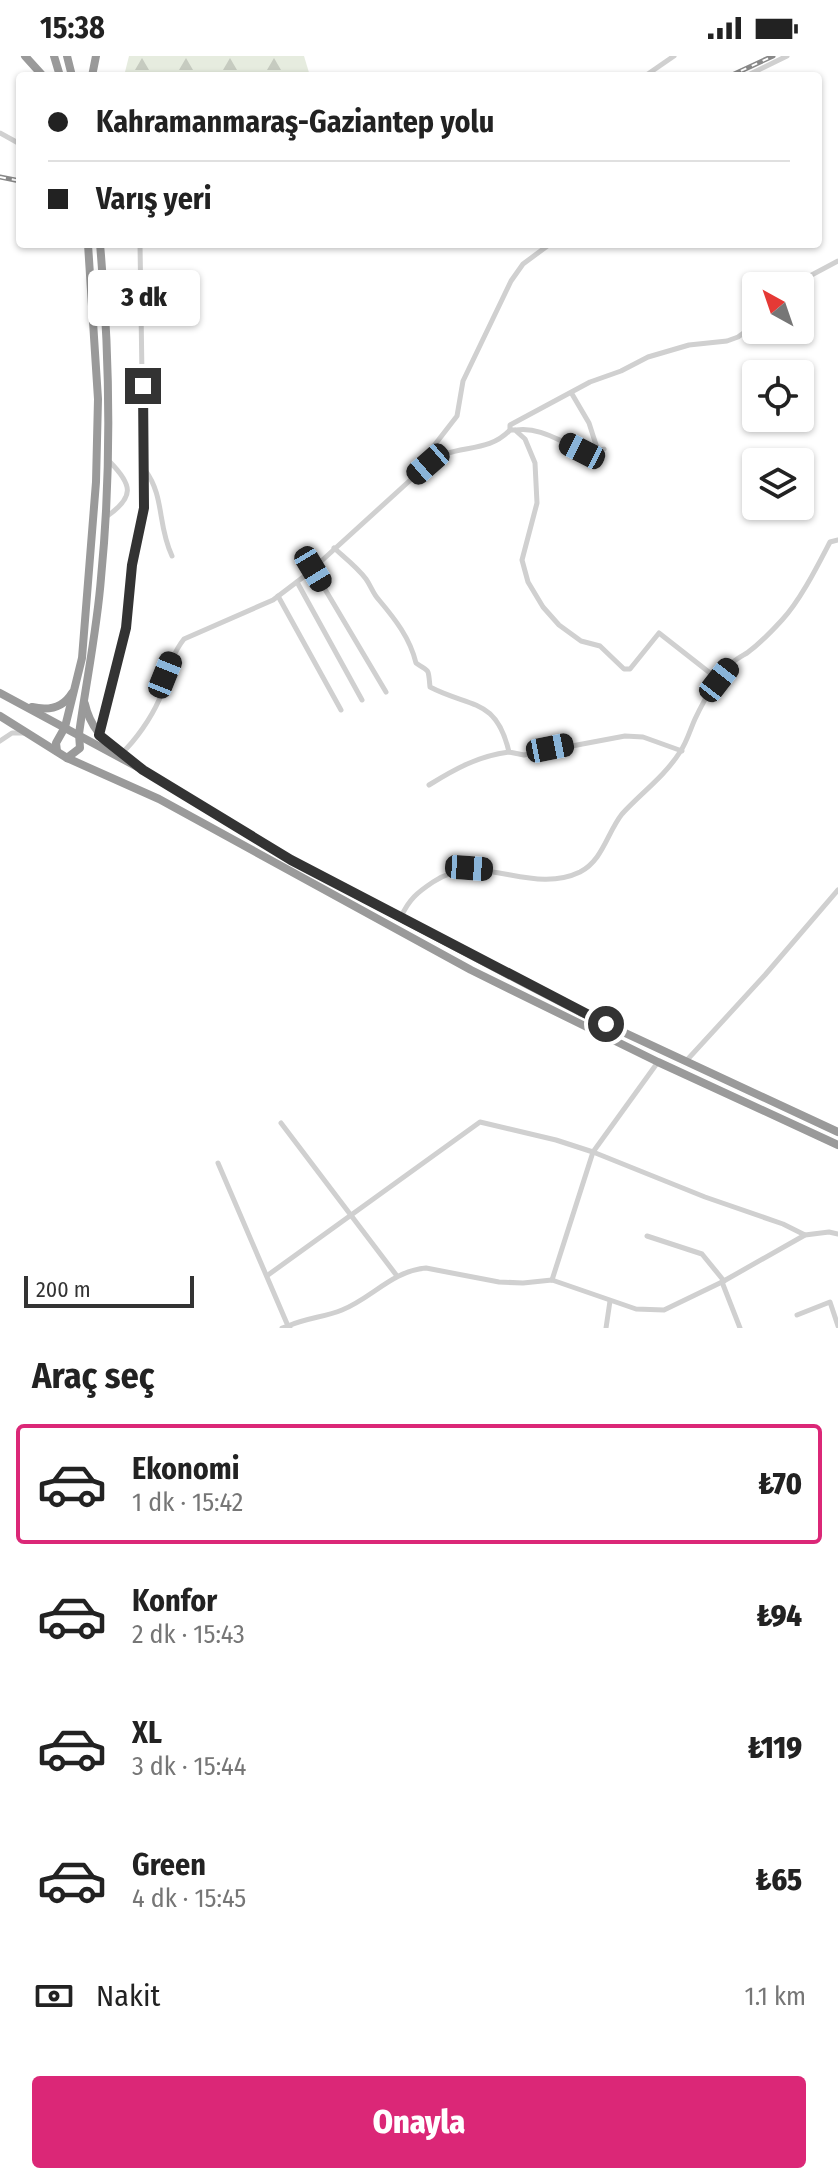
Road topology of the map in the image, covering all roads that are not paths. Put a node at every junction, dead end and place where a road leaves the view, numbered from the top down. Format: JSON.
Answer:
{"nodes":[{"id":1,"x":25,"y":56,"type":"edge"},
{"id":2,"x":674,"y":56,"type":"edge"},
{"id":3,"x":787,"y":56,"type":"edge"},
{"id":4,"x":39,"y":72,"type":"edge"},
{"id":5,"x":651,"y":72,"type":"edge"},
{"id":6,"x":754,"y":72,"type":"edge"},
{"id":7,"x":88,"y":248,"type":"edge"},
{"id":8,"x":100,"y":248,"type":"edge"},
{"id":9,"x":140,"y":248,"type":"edge"},
{"id":10,"x":545,"y":248,"type":"edge"},
{"id":11,"x":838,"y":261,"type":"edge"},
{"id":12,"x":814,"y":274,"type":"edge"},
{"id":13,"x":742,"y":334,"type":"edge"},
{"id":14,"x":572,"y":394,"type":"junction"},
{"id":15,"x":512,"y":430,"type":"junction"},
{"id":16,"x":109,"y":460,"type":"junction"},
{"id":17,"x":428,"y":464,"type":"junction"},
{"id":18,"x":145,"y":469,"type":"junction"},
{"id":19,"x":106,"y":517,"type":"junction"},
{"id":20,"x":838,"y":540,"type":"edge"},
{"id":21,"x":334,"y":548,"type":"junction"},
{"id":22,"x":172,"y":556,"type":"dead end"},
{"id":23,"x":313,"y":569,"type":"junction"},
{"id":24,"x":297,"y":582,"type":"junction"},
{"id":25,"x":278,"y":596,"type":"junction"},
{"id":26,"x":719,"y":680,"type":"junction"},
{"id":27,"x":75,"y":689,"type":"junction"},
{"id":28,"x":386,"y":692,"type":"dead end"},
{"id":29,"x":0,"y":693,"type":"edge"},
{"id":30,"x":84,"y":700,"type":"junction"},
{"id":31,"x":362,"y":700,"type":"dead end"},
{"id":32,"x":24,"y":705,"type":"junction"},
{"id":33,"x":341,"y":710,"type":"dead end"},
{"id":34,"x":2,"y":717,"type":"edge"},
{"id":35,"x":65,"y":727,"type":"junction"},
{"id":36,"x":28,"y":733,"type":"junction"},
{"id":37,"x":79,"y":734,"type":"junction"},
{"id":38,"x":99,"y":735,"type":"junction"},
{"id":39,"x":3,"y":738,"type":"edge"},
{"id":40,"x":57,"y":751,"type":"junction"},
{"id":41,"x":682,"y":751,"type":"junction"},
{"id":42,"x":509,"y":752,"type":"junction"},
{"id":43,"x":121,"y":754,"type":"junction"},
{"id":44,"x":67,"y":758,"type":"junction"},
{"id":45,"x":143,"y":770,"type":"junction"},
{"id":46,"x":429,"y":785,"type":"dead end"},
{"id":47,"x":838,"y":890,"type":"edge"},
{"id":48,"x":401,"y":917,"type":"junction"},
{"id":49,"x":687,"y":1060,"type":"junction"},
{"id":50,"x":658,"y":1062,"type":"junction"},
{"id":51,"x":281,"y":1123,"type":"dead end"},
{"id":52,"x":838,"y":1132,"type":"edge"},
{"id":53,"x":838,"y":1145,"type":"edge"},
{"id":54,"x":593,"y":1152,"type":"junction"},
{"id":55,"x":218,"y":1163,"type":"dead end"},
{"id":56,"x":350,"y":1215,"type":"junction"},
{"id":57,"x":838,"y":1234,"type":"edge"},
{"id":58,"x":805,"y":1235,"type":"junction"},
{"id":59,"x":647,"y":1236,"type":"dead end"},
{"id":60,"x":268,"y":1275,"type":"junction"},
{"id":61,"x":397,"y":1276,"type":"junction"},
{"id":62,"x":552,"y":1280,"type":"junction"},
{"id":63,"x":723,"y":1282,"type":"junction"},
{"id":64,"x":610,"y":1301,"type":"junction"},
{"id":65,"x":797,"y":1315,"type":"dead end"},
{"id":66,"x":838,"y":1326,"type":"edge"},
{"id":67,"x":287,"y":1327,"type":"edge"},
{"id":68,"x":606,"y":1328,"type":"edge"},
{"id":69,"x":740,"y":1328,"type":"edge"}],
"edges":[{"from":1,"to":4,"type":"highway"},
{"from":2,"to":5,"type":"street"},
{"from":3,"to":6,"type":"street"},
{"from":7,"to":27,"type":"highway"},
{"from":8,"to":16,"type":"highway"},
{"from":9,"to":18,"type":"street"},
{"from":10,"to":17,"type":"street"},
{"from":11,"to":12,"type":"street"},
{"from":13,"to":14,"type":"street"},
{"from":14,"to":15,"type":"street"},
{"from":14,"to":15,"type":"street"},
{"from":15,"to":17,"type":"street"},
{"from":15,"to":26,"type":"street"},
{"from":16,"to":19,"type":"highway"},
{"from":16,"to":19,"type":"street"},
{"from":17,"to":21,"type":"street"},
{"from":18,"to":22,"type":"street"},
{"from":18,"to":38,"type":"street"},
{"from":19,"to":30,"type":"highway"},
{"from":20,"to":26,"type":"street"},
{"from":21,"to":23,"type":"street"},
{"from":21,"to":42,"type":"street"},
{"from":23,"to":24,"type":"street"},
{"from":23,"to":28,"type":"street"},
{"from":24,"to":25,"type":"street"},
{"from":24,"to":31,"type":"street"},
{"from":25,"to":33,"type":"street"},
{"from":25,"to":43,"type":"street"},
{"from":26,"to":41,"type":"street"},
{"from":27,"to":32,"type":"highway"},
{"from":27,"to":35,"type":"highway"},
{"from":29,"to":32,"type":"highway"},
{"from":30,"to":37,"type":"highway"},
{"from":30,"to":38,"type":"highway"},
{"from":32,"to":35,"type":"highway"},
{"from":34,"to":36,"type":"highway"},
{"from":34,"to":39,"type":"street"},
{"from":35,"to":37,"type":"highway"},
{"from":35,"to":40,"type":"highway"},
{"from":36,"to":39,"type":"street"},
{"from":36,"to":40,"type":"highway"},
{"from":37,"to":44,"type":"highway"},
{"from":37,"to":45,"type":"highway"},
{"from":38,"to":43,"type":"highway"},
{"from":40,"to":44,"type":"highway"},
{"from":41,"to":42,"type":"street"},
{"from":41,"to":48,"type":"street"},
{"from":42,"to":46,"type":"street"},
{"from":43,"to":45,"type":"highway"},
{"from":44,"to":50,"type":"highway"},
{"from":45,"to":48,"type":"highway"},
{"from":47,"to":49,"type":"street"},
{"from":48,"to":49,"type":"highway"},
{"from":49,"to":52,"type":"highway"},
{"from":50,"to":53,"type":"highway"},
{"from":50,"to":54,"type":"street"},
{"from":51,"to":56,"type":"street"},
{"from":54,"to":56,"type":"street"},
{"from":54,"to":58,"type":"street"},
{"from":54,"to":62,"type":"street"},
{"from":55,"to":60,"type":"street"},
{"from":56,"to":60,"type":"street"},
{"from":56,"to":61,"type":"street"},
{"from":57,"to":58,"type":"street"},
{"from":58,"to":63,"type":"street"},
{"from":59,"to":63,"type":"street"},
{"from":60,"to":67,"type":"street"},
{"from":61,"to":62,"type":"street"},
{"from":61,"to":67,"type":"street"},
{"from":62,"to":64,"type":"street"},
{"from":63,"to":64,"type":"street"},
{"from":63,"to":69,"type":"street"},
{"from":64,"to":68,"type":"street"},
{"from":65,"to":66,"type":"street"}]}
